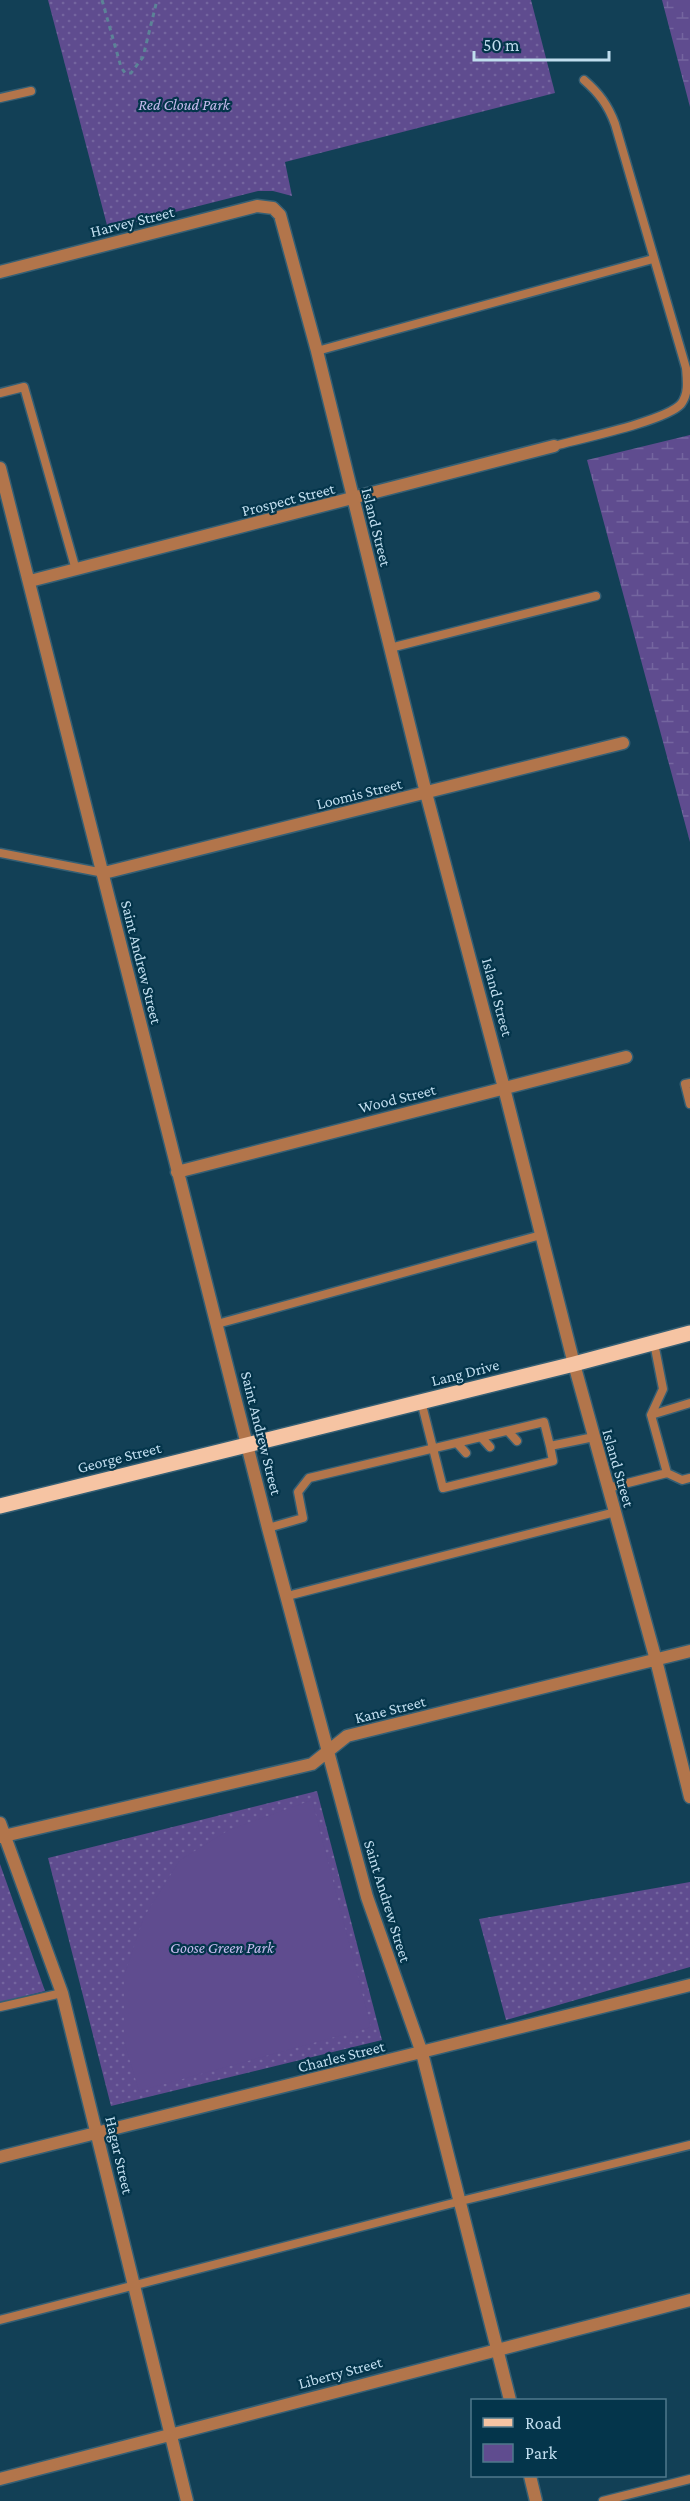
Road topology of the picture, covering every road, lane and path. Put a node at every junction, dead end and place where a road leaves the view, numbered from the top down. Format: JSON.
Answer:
{"nodes":[{"id":1,"x":102,"y":0,"type":"edge"},
{"id":2,"x":157,"y":0,"type":"edge"},
{"id":3,"x":584,"y":80,"type":"dead end"},
{"id":4,"x":31,"y":91,"type":"dead end"},
{"id":5,"x":0,"y":98,"type":"edge"},
{"id":6,"x":273,"y":208,"type":"joint"},
{"id":7,"x":653,"y":259,"type":"junction"},
{"id":8,"x":0,"y":272,"type":"edge"},
{"id":9,"x":317,"y":351,"type":"junction"},
{"id":10,"x":0,"y":393,"type":"edge"},
{"id":11,"x":554,"y":446,"type":"joint"},
{"id":12,"x":0,"y":468,"type":"edge"},
{"id":13,"x":353,"y":499,"type":"junction"},
{"id":14,"x":76,"y":570,"type":"junction"},
{"id":15,"x":30,"y":581,"type":"junction"},
{"id":16,"x":596,"y":596,"type":"dead end"},
{"id":17,"x":390,"y":648,"type":"junction"},
{"id":18,"x":623,"y":743,"type":"dead end"},
{"id":19,"x":426,"y":793,"type":"junction"},
{"id":20,"x":0,"y":853,"type":"edge"},
{"id":21,"x":104,"y":873,"type":"junction"},
{"id":22,"x":626,"y":1057,"type":"dead end"},
{"id":23,"x":690,"y":1083,"type":"edge"},
{"id":24,"x":504,"y":1088,"type":"junction"},
{"id":25,"x":690,"y":1104,"type":"edge"},
{"id":26,"x":177,"y":1172,"type":"junction"},
{"id":27,"x":541,"y":1235,"type":"junction"},
{"id":28,"x":217,"y":1324,"type":"junction"},
{"id":29,"x":690,"y":1333,"type":"edge"},
{"id":30,"x":654,"y":1343,"type":"junction"},
{"id":31,"x":574,"y":1364,"type":"junction"},
{"id":32,"x":421,"y":1401,"type":"junction"},
{"id":33,"x":690,"y":1403,"type":"edge"},
{"id":34,"x":651,"y":1415,"type":"junction"},
{"id":35,"x":508,"y":1431,"type":"junction"},
{"id":36,"x":481,"y":1437,"type":"junction"},
{"id":37,"x":594,"y":1437,"type":"junction"},
{"id":38,"x":517,"y":1442,"type":"dead end"},
{"id":39,"x":247,"y":1443,"type":"junction"},
{"id":40,"x":457,"y":1443,"type":"junction"},
{"id":41,"x":550,"y":1446,"type":"junction"},
{"id":42,"x":490,"y":1447,"type":"dead end"},
{"id":43,"x":433,"y":1449,"type":"junction"},
{"id":44,"x":466,"y":1453,"type":"dead end"},
{"id":45,"x":531,"y":1458,"type":"dead end"},
{"id":46,"x":505,"y":1464,"type":"dead end"},
{"id":47,"x":538,"y":1465,"type":"junction"},
{"id":48,"x":512,"y":1472,"type":"junction"},
{"id":49,"x":667,"y":1473,"type":"junction"},
{"id":50,"x":690,"y":1478,"type":"edge"},
{"id":51,"x":608,"y":1488,"type":"junction"},
{"id":52,"x":0,"y":1506,"type":"edge"},
{"id":53,"x":615,"y":1512,"type":"junction"},
{"id":54,"x":268,"y":1528,"type":"junction"},
{"id":55,"x":287,"y":1596,"type":"junction"},
{"id":56,"x":690,"y":1651,"type":"edge"},
{"id":57,"x":656,"y":1660,"type":"junction"},
{"id":58,"x":327,"y":1752,"type":"junction"},
{"id":59,"x":690,"y":1797,"type":"edge"},
{"id":60,"x":0,"y":1823,"type":"edge"},
{"id":61,"x":2,"y":1836,"type":"edge"},
{"id":62,"x":690,"y":1985,"type":"edge"},
{"id":63,"x":62,"y":1993,"type":"junction"},
{"id":64,"x":0,"y":2007,"type":"edge"},
{"id":65,"x":422,"y":2053,"type":"junction"},
{"id":66,"x":98,"y":2132,"type":"junction"},
{"id":67,"x":690,"y":2145,"type":"edge"},
{"id":68,"x":0,"y":2157,"type":"edge"},
{"id":69,"x":460,"y":2201,"type":"junction"},
{"id":70,"x":133,"y":2286,"type":"junction"},
{"id":71,"x":690,"y":2300,"type":"edge"},
{"id":72,"x":0,"y":2320,"type":"edge"},
{"id":73,"x":497,"y":2348,"type":"junction"},
{"id":74,"x":510,"y":2399,"type":"edge"},
{"id":75,"x":170,"y":2433,"type":"junction"},
{"id":76,"x":530,"y":2477,"type":"edge"},
{"id":77,"x":0,"y":2479,"type":"edge"},
{"id":78,"x":690,"y":2479,"type":"edge"},
{"id":79,"x":533,"y":2500,"type":"edge"},
{"id":80,"x":187,"y":2501,"type":"edge"},
{"id":81,"x":603,"y":2501,"type":"edge"}],
"edges":[{"from":1,"to":2,"type":"path"},
{"from":3,"to":7,"type":"lane"},
{"from":4,"to":5,"type":"lane"},
{"from":6,"to":8,"type":"street","name":"Harvey Street"},
{"from":6,"to":9,"type":"street","name":"Island Street"},
{"from":7,"to":9,"type":"lane"},
{"from":7,"to":11,"type":"lane"},
{"from":9,"to":13,"type":"street","name":"Island Street"},
{"from":10,"to":14,"type":"lane"},
{"from":11,"to":13,"type":"street","name":"Prospect Street"},
{"from":12,"to":15,"type":"street","name":"Saint Andrew Street"},
{"from":13,"to":14,"type":"street","name":"Prospect Street"},
{"from":13,"to":17,"type":"street","name":"Island Street"},
{"from":14,"to":15,"type":"street","name":"Prospect Street"},
{"from":15,"to":21,"type":"street","name":"Saint Andrew Street"},
{"from":16,"to":17,"type":"lane"},
{"from":17,"to":19,"type":"street","name":"Island Street"},
{"from":18,"to":19,"type":"street","name":"Loomis Street"},
{"from":19,"to":21,"type":"street","name":"Loomis Street"},
{"from":19,"to":24,"type":"street","name":"Island Street"},
{"from":20,"to":21,"type":"lane"},
{"from":21,"to":26,"type":"street","name":"Saint Andrew Street"},
{"from":22,"to":24,"type":"street","name":"Wood Street"},
{"from":23,"to":25,"type":"lane"},
{"from":24,"to":26,"type":"street","name":"Wood Street"},
{"from":24,"to":27,"type":"street","name":"Island Street"},
{"from":26,"to":28,"type":"street","name":"Saint Andrew Street"},
{"from":27,"to":28,"type":"lane"},
{"from":27,"to":31,"type":"street","name":"Island Street"},
{"from":28,"to":39,"type":"street","name":"Saint Andrew Street"},
{"from":29,"to":30,"type":"main road","name":"Lang Drive"},
{"from":30,"to":31,"type":"main road","name":"Lang Drive"},
{"from":30,"to":34,"type":"lane"},
{"from":31,"to":32,"type":"main road","name":"Lang Drive"},
{"from":31,"to":37,"type":"street","name":"Island Street"},
{"from":32,"to":39,"type":"main road","name":"Lang Drive"},
{"from":32,"to":43,"type":"lane"},
{"from":33,"to":34,"type":"lane"},
{"from":34,"to":49,"type":"lane"},
{"from":35,"to":36,"type":"lane"},
{"from":35,"to":38,"type":"lane"},
{"from":35,"to":41,"type":"lane"},
{"from":36,"to":40,"type":"lane"},
{"from":36,"to":42,"type":"lane"},
{"from":37,"to":41,"type":"lane"},
{"from":37,"to":51,"type":"street","name":"Island Street"},
{"from":39,"to":52,"type":"main road","name":"George Street"},
{"from":39,"to":54,"type":"street","name":"Saint Andrew Street"},
{"from":40,"to":43,"type":"lane"},
{"from":40,"to":44,"type":"lane"},
{"from":41,"to":47,"type":"lane"},
{"from":43,"to":48,"type":"lane"},
{"from":43,"to":54,"type":"lane"},
{"from":45,"to":47,"type":"lane"},
{"from":46,"to":48,"type":"lane"},
{"from":47,"to":48,"type":"lane"},
{"from":49,"to":50,"type":"lane"},
{"from":49,"to":51,"type":"lane"},
{"from":51,"to":53,"type":"street","name":"Island Street"},
{"from":53,"to":55,"type":"lane"},
{"from":53,"to":57,"type":"street","name":"Island Street"},
{"from":54,"to":55,"type":"street","name":"Saint Andrew Street"},
{"from":55,"to":58,"type":"street","name":"Saint Andrew Street"},
{"from":56,"to":57,"type":"street","name":"Kane Street"},
{"from":57,"to":58,"type":"street","name":"Kane Street"},
{"from":57,"to":59,"type":"street","name":"Island Street"},
{"from":58,"to":61,"type":"street","name":"Kane Street"},
{"from":58,"to":65,"type":"street","name":"Saint Andrew Street"},
{"from":60,"to":61,"type":"street","name":"Hagar Street"},
{"from":61,"to":63,"type":"street","name":"Hagar Street"},
{"from":62,"to":65,"type":"street","name":"Charles Street"},
{"from":63,"to":64,"type":"lane"},
{"from":63,"to":66,"type":"street","name":"Hagar Street"},
{"from":65,"to":66,"type":"street","name":"Charles Street"},
{"from":65,"to":69,"type":"street","name":"Saint Andrew Street"},
{"from":66,"to":68,"type":"street","name":"Charles Street"},
{"from":66,"to":70,"type":"street","name":"Hagar Street"},
{"from":67,"to":69,"type":"lane"},
{"from":69,"to":70,"type":"lane"},
{"from":69,"to":73,"type":"street","name":"Saint Andrew Street"},
{"from":70,"to":72,"type":"lane"},
{"from":70,"to":75,"type":"street","name":"Hagar Street"},
{"from":71,"to":73,"type":"street","name":"Liberty Street"},
{"from":73,"to":74,"type":"street","name":"Saint Andrew Street"},
{"from":73,"to":75,"type":"street","name":"Liberty Street"},
{"from":75,"to":77,"type":"street","name":"Liberty Street"},
{"from":75,"to":80,"type":"street","name":"Hagar Street"},
{"from":76,"to":79,"type":"street"},
{"from":78,"to":81,"type":"lane"}]}
